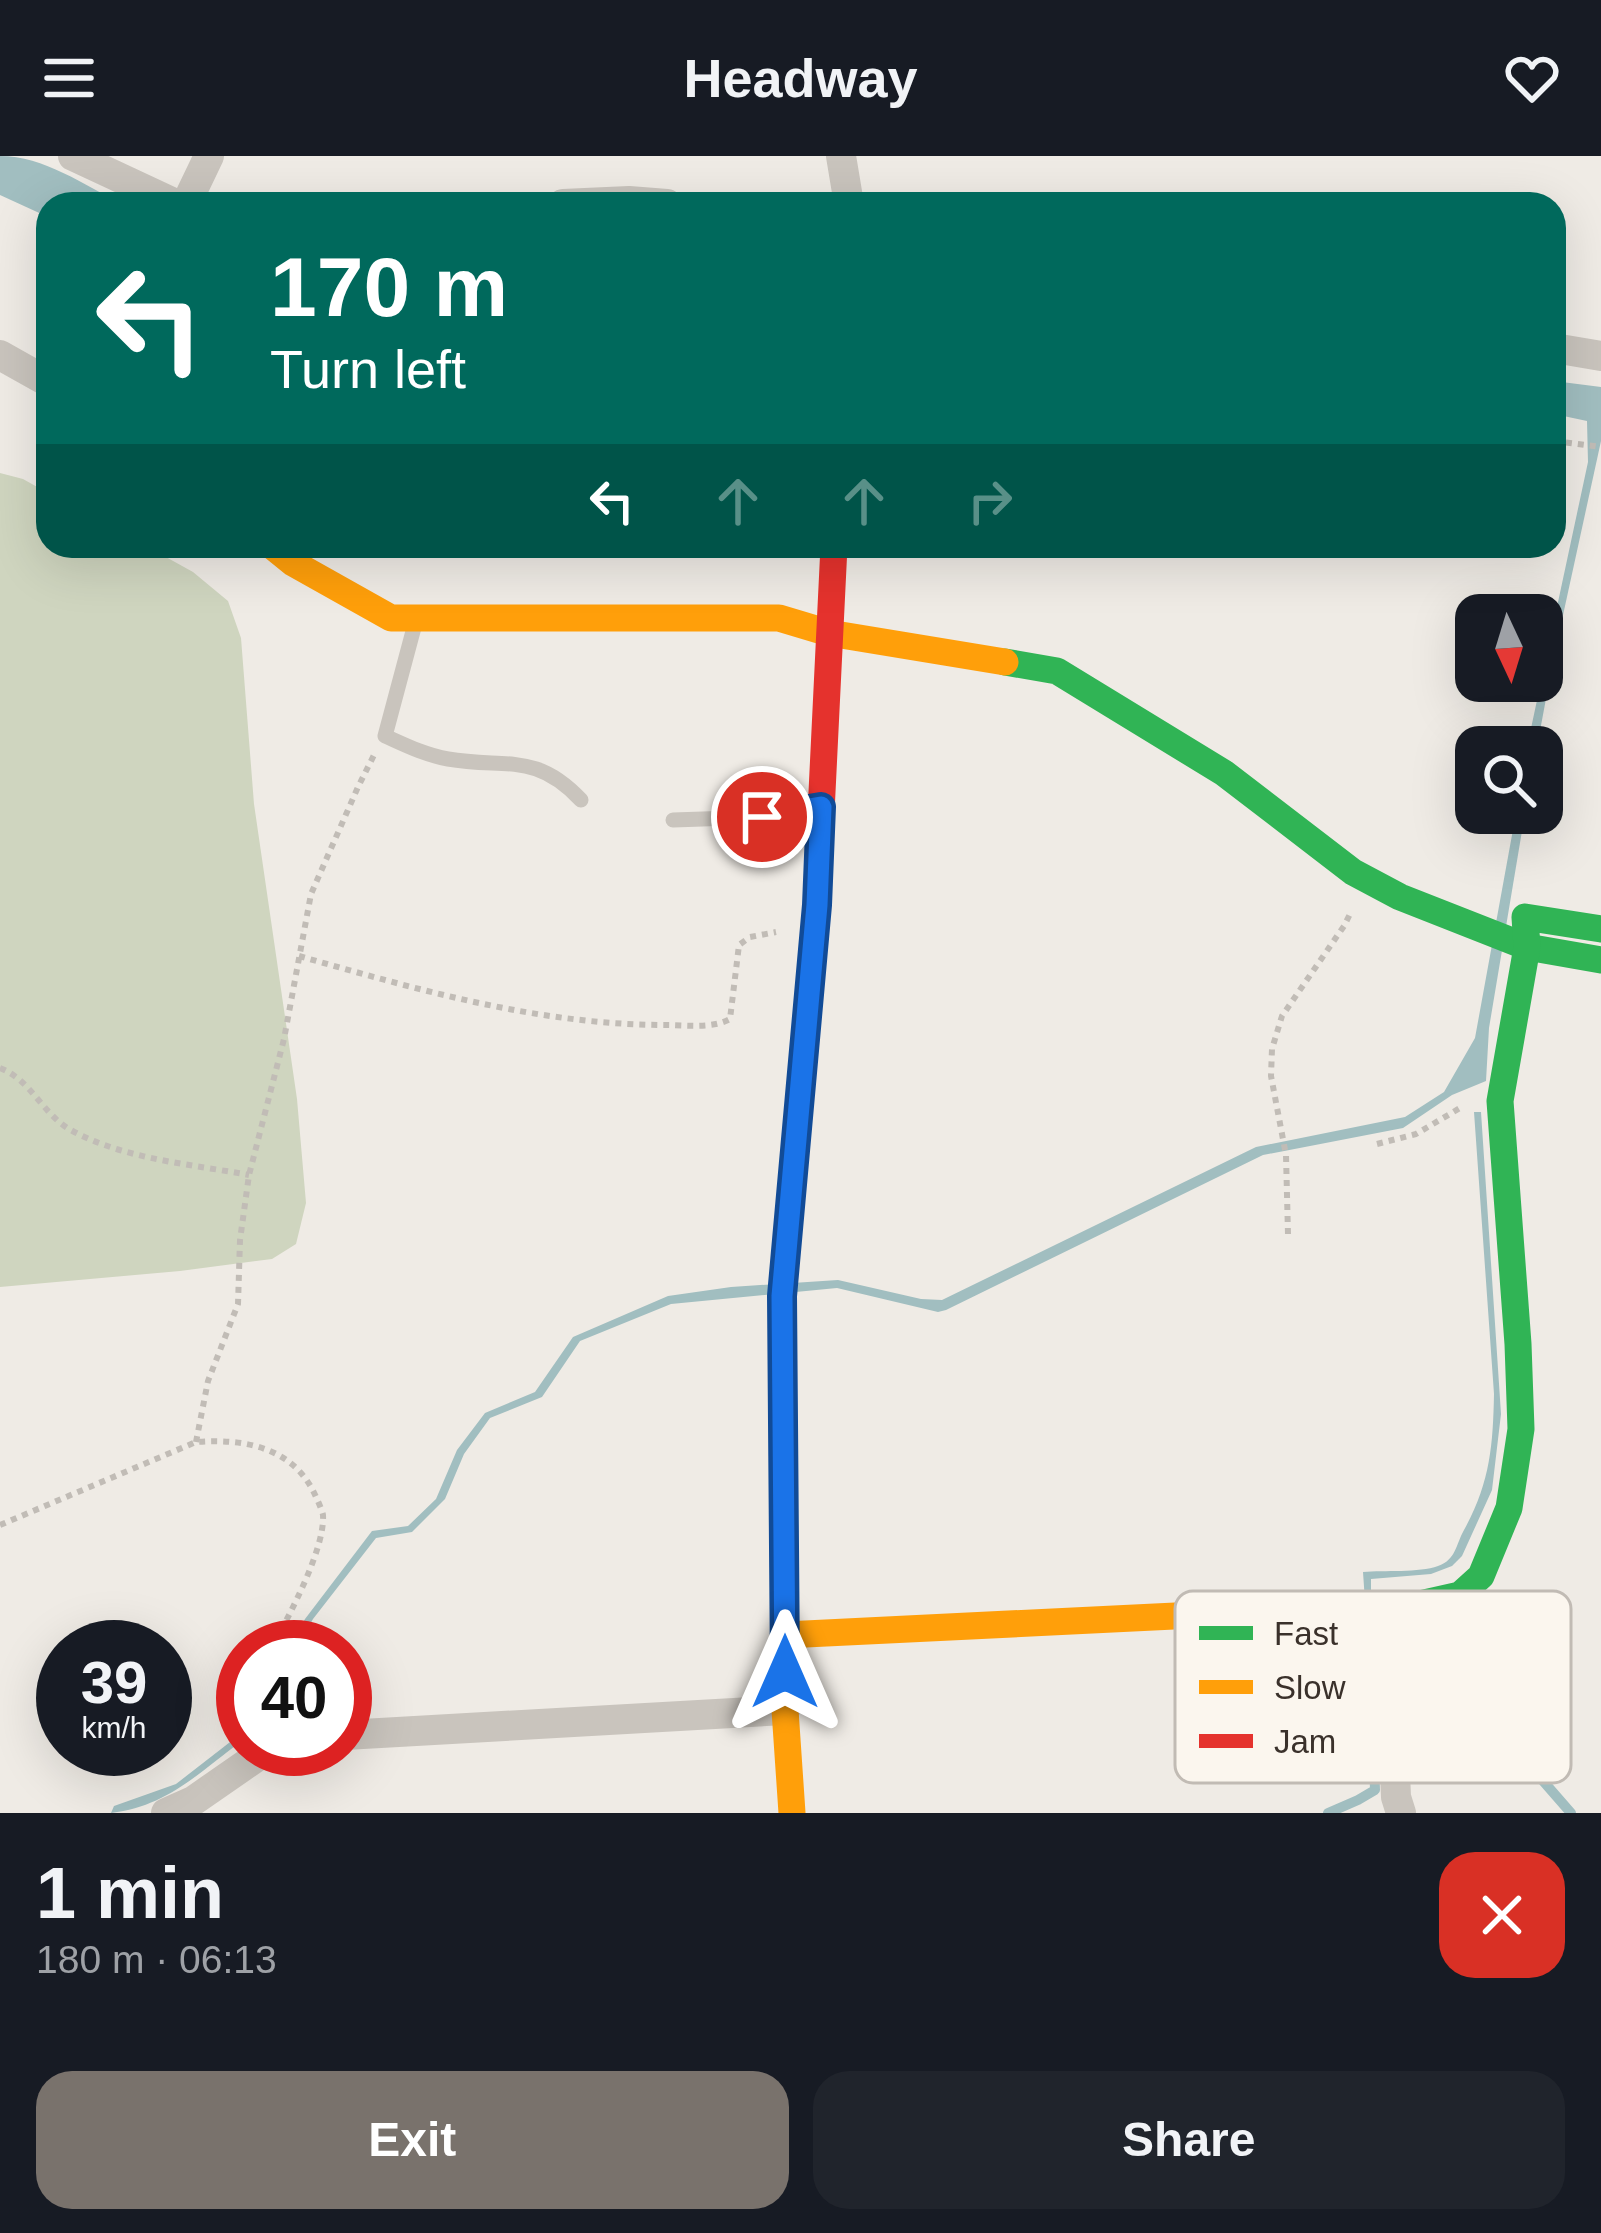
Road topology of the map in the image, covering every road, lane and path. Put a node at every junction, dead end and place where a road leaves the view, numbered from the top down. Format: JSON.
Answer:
{"nodes":[{"id":1,"x":74,"y":156,"type":"edge"},
{"id":2,"x":209,"y":156,"type":"edge"},
{"id":3,"x":842,"y":156,"type":"edge"},
{"id":4,"x":150,"y":192,"type":"edge"},
{"id":5,"x":192,"y":192,"type":"edge"},
{"id":6,"x":847,"y":192,"type":"edge"},
{"id":7,"x":1566,"y":350,"type":"edge"},
{"id":8,"x":0,"y":355,"type":"edge"},
{"id":9,"x":1601,"y":356,"type":"edge"},
{"id":10,"x":36,"y":375,"type":"edge"},
{"id":11,"x":1566,"y":443,"type":"edge"},
{"id":12,"x":1601,"y":447,"type":"edge"},
{"id":13,"x":287,"y":558,"type":"edge"},
{"id":14,"x":833,"y":558,"type":"edge"},
{"id":15,"x":416,"y":618,"type":"junction"},
{"id":16,"x":830,"y":632,"type":"junction"},
{"id":17,"x":385,"y":736,"type":"junction"},
{"id":18,"x":581,"y":800,"type":"dead end"},
{"id":19,"x":821,"y":807,"type":"junction"},
{"id":20,"x":673,"y":820,"type":"dead end"},
{"id":21,"x":1361,"y":876,"type":"junction"},
{"id":22,"x":815,"y":924,"type":"junction"},
{"id":23,"x":1601,"y":928,"type":"edge"},
{"id":24,"x":1510,"y":941,"type":"junction"},
{"id":25,"x":299,"y":956,"type":"junction"},
{"id":26,"x":1601,"y":960,"type":"edge"},
{"id":27,"x":0,"y":1068,"type":"edge"},
{"id":28,"x":1500,"y":1101,"type":"junction"},
{"id":29,"x":1377,"y":1144,"type":"dead end"},
{"id":30,"x":250,"y":1175,"type":"junction"},
{"id":31,"x":1288,"y":1234,"type":"dead end"},
{"id":32,"x":196,"y":1442,"type":"junction"},
{"id":33,"x":0,"y":1526,"type":"edge"},
{"id":34,"x":1464,"y":1591,"type":"edge"},
{"id":35,"x":1175,"y":1617,"type":"edge"},
{"id":36,"x":287,"y":1620,"type":"edge"},
{"id":37,"x":785,"y":1635,"type":"junction"},
{"id":38,"x":785,"y":1710,"type":"junction"},
{"id":39,"x":372,"y":1733,"type":"edge"},
{"id":40,"x":229,"y":1776,"type":"edge"},
{"id":41,"x":1395,"y":1783,"type":"edge"},
{"id":42,"x":166,"y":1813,"type":"edge"},
{"id":43,"x":792,"y":1813,"type":"edge"},
{"id":44,"x":1401,"y":1813,"type":"edge"}],
"edges":[{"from":1,"to":4,"type":"street"},
{"from":2,"to":5,"type":"street"},
{"from":3,"to":6,"type":"street"},
{"from":7,"to":9,"type":"street"},
{"from":8,"to":10,"type":"street"},
{"from":11,"to":12,"type":"path"},
{"from":13,"to":15,"type":"street"},
{"from":14,"to":16,"type":"street"},
{"from":15,"to":16,"type":"street"},
{"from":15,"to":17,"type":"lane"},
{"from":16,"to":19,"type":"street"},
{"from":16,"to":21,"type":"street"},
{"from":17,"to":18,"type":"lane"},
{"from":17,"to":25,"type":"path"},
{"from":19,"to":20,"type":"lane"},
{"from":19,"to":22,"type":"street"},
{"from":21,"to":24,"type":"street"},
{"from":21,"to":31,"type":"path"},
{"from":22,"to":25,"type":"path"},
{"from":22,"to":37,"type":"street"},
{"from":23,"to":24,"type":"street"},
{"from":24,"to":26,"type":"street"},
{"from":24,"to":28,"type":"street"},
{"from":25,"to":30,"type":"path"},
{"from":27,"to":30,"type":"path"},
{"from":28,"to":29,"type":"path"},
{"from":28,"to":34,"type":"street"},
{"from":30,"to":32,"type":"path"},
{"from":32,"to":33,"type":"path"},
{"from":32,"to":36,"type":"path"},
{"from":35,"to":37,"type":"street"},
{"from":37,"to":38,"type":"street"},
{"from":38,"to":39,"type":"street"},
{"from":38,"to":43,"type":"street"},
{"from":40,"to":42,"type":"street"},
{"from":41,"to":44,"type":"street"}]}
